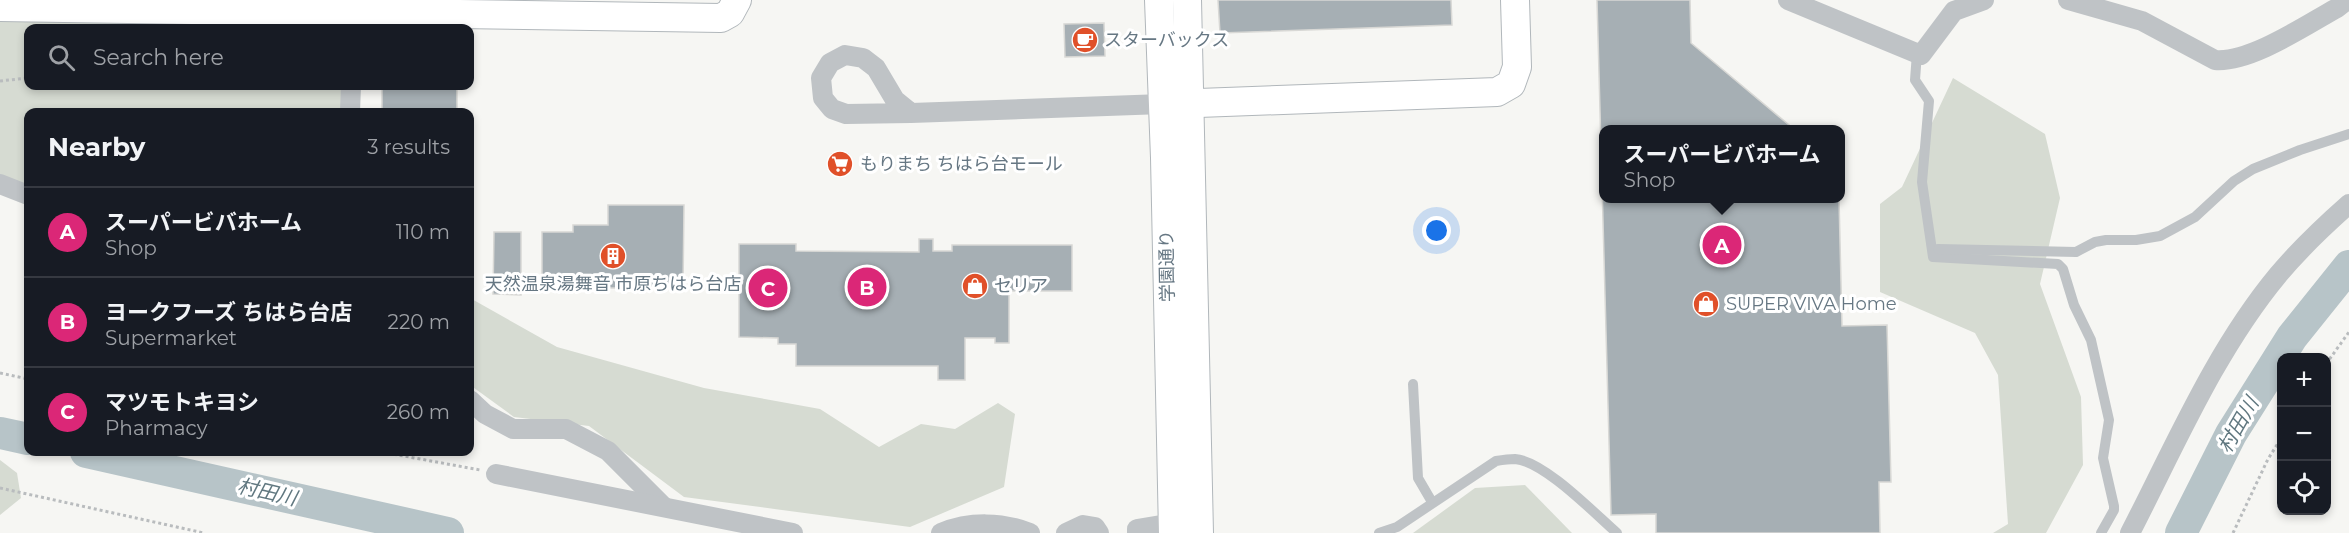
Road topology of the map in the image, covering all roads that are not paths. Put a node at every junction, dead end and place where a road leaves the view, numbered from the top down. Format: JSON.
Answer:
{"nodes":[{"id":1,"x":737,"y":0,"type":"edge"},
{"id":2,"x":1159,"y":0,"type":"edge"},
{"id":3,"x":1187,"y":0,"type":"edge"},
{"id":4,"x":1515,"y":0,"type":"edge"},
{"id":5,"x":1788,"y":0,"type":"edge"},
{"id":6,"x":1984,"y":0,"type":"edge"},
{"id":7,"x":2068,"y":0,"type":"edge"},
{"id":8,"x":2129,"y":0,"type":"edge"},
{"id":9,"x":2347,"y":0,"type":"edge"},
{"id":10,"x":0,"y":7,"type":"edge"},
{"id":11,"x":512,"y":7,"type":"edge"},
{"id":12,"x":2107,"y":11,"type":"junction"},
{"id":13,"x":358,"y":13,"type":"edge"},
{"id":14,"x":1917,"y":53,"type":"junction"},
{"id":15,"x":351,"y":90,"type":"edge"},
{"id":16,"x":1176,"y":104,"type":"junction"},
{"id":17,"x":350,"y":108,"type":"edge"},
{"id":18,"x":911,"y":113,"type":"dead end"},
{"id":19,"x":2349,"y":134,"type":"edge"},
{"id":20,"x":0,"y":184,"type":"edge"},
{"id":21,"x":24,"y":193,"type":"edge"},
{"id":22,"x":2349,"y":204,"type":"edge"},
{"id":23,"x":1938,"y":249,"type":"dead end"},
{"id":24,"x":1413,"y":384,"type":"dead end"},
{"id":25,"x":474,"y":404,"type":"edge"},
{"id":26,"x":496,"y":474,"type":"road end"},
{"id":27,"x":1432,"y":502,"type":"junction"},
{"id":28,"x":663,"y":506,"type":"junction"},
{"id":29,"x":1173,"y":528,"type":"edge"},
{"id":30,"x":793,"y":533,"type":"edge"},
{"id":31,"x":941,"y":533,"type":"edge"},
{"id":32,"x":1030,"y":533,"type":"edge"},
{"id":33,"x":1066,"y":533,"type":"edge"},
{"id":34,"x":1100,"y":533,"type":"edge"},
{"id":35,"x":1137,"y":533,"type":"edge"},
{"id":36,"x":1199,"y":533,"type":"edge"},
{"id":37,"x":1379,"y":533,"type":"edge"},
{"id":38,"x":1617,"y":533,"type":"edge"},
{"id":39,"x":2101,"y":533,"type":"edge"},
{"id":40,"x":2130,"y":533,"type":"edge"}],
"edges":[{"from":1,"to":11,"type":"street"},
{"from":2,"to":16,"type":"street","name":"学園通り"},
{"from":3,"to":16,"type":"street","name":"学園通り"},
{"from":4,"to":16,"type":"street"},
{"from":5,"to":14,"type":"street"},
{"from":6,"to":14,"type":"street"},
{"from":7,"to":12,"type":"street"},
{"from":8,"to":12,"type":"street"},
{"from":9,"to":12,"type":"street"},
{"from":10,"to":13,"type":"street"},
{"from":11,"to":13,"type":"street"},
{"from":14,"to":39,"type":"lane"},
{"from":15,"to":17,"type":"street"},
{"from":16,"to":18,"type":"street"},
{"from":16,"to":29,"type":"street","name":"学園通り"},
{"from":16,"to":36,"type":"street","name":"学園通り"},
{"from":19,"to":23,"type":"lane"},
{"from":20,"to":21,"type":"street"},
{"from":22,"to":40,"type":"street"},
{"from":24,"to":27,"type":"lane"},
{"from":25,"to":28,"type":"street"},
{"from":26,"to":28,"type":"street"},
{"from":27,"to":37,"type":"lane"},
{"from":27,"to":38,"type":"lane"},
{"from":28,"to":30,"type":"street"},
{"from":29,"to":35,"type":"street"},
{"from":31,"to":32,"type":"street"},
{"from":33,"to":34,"type":"street"}]}
